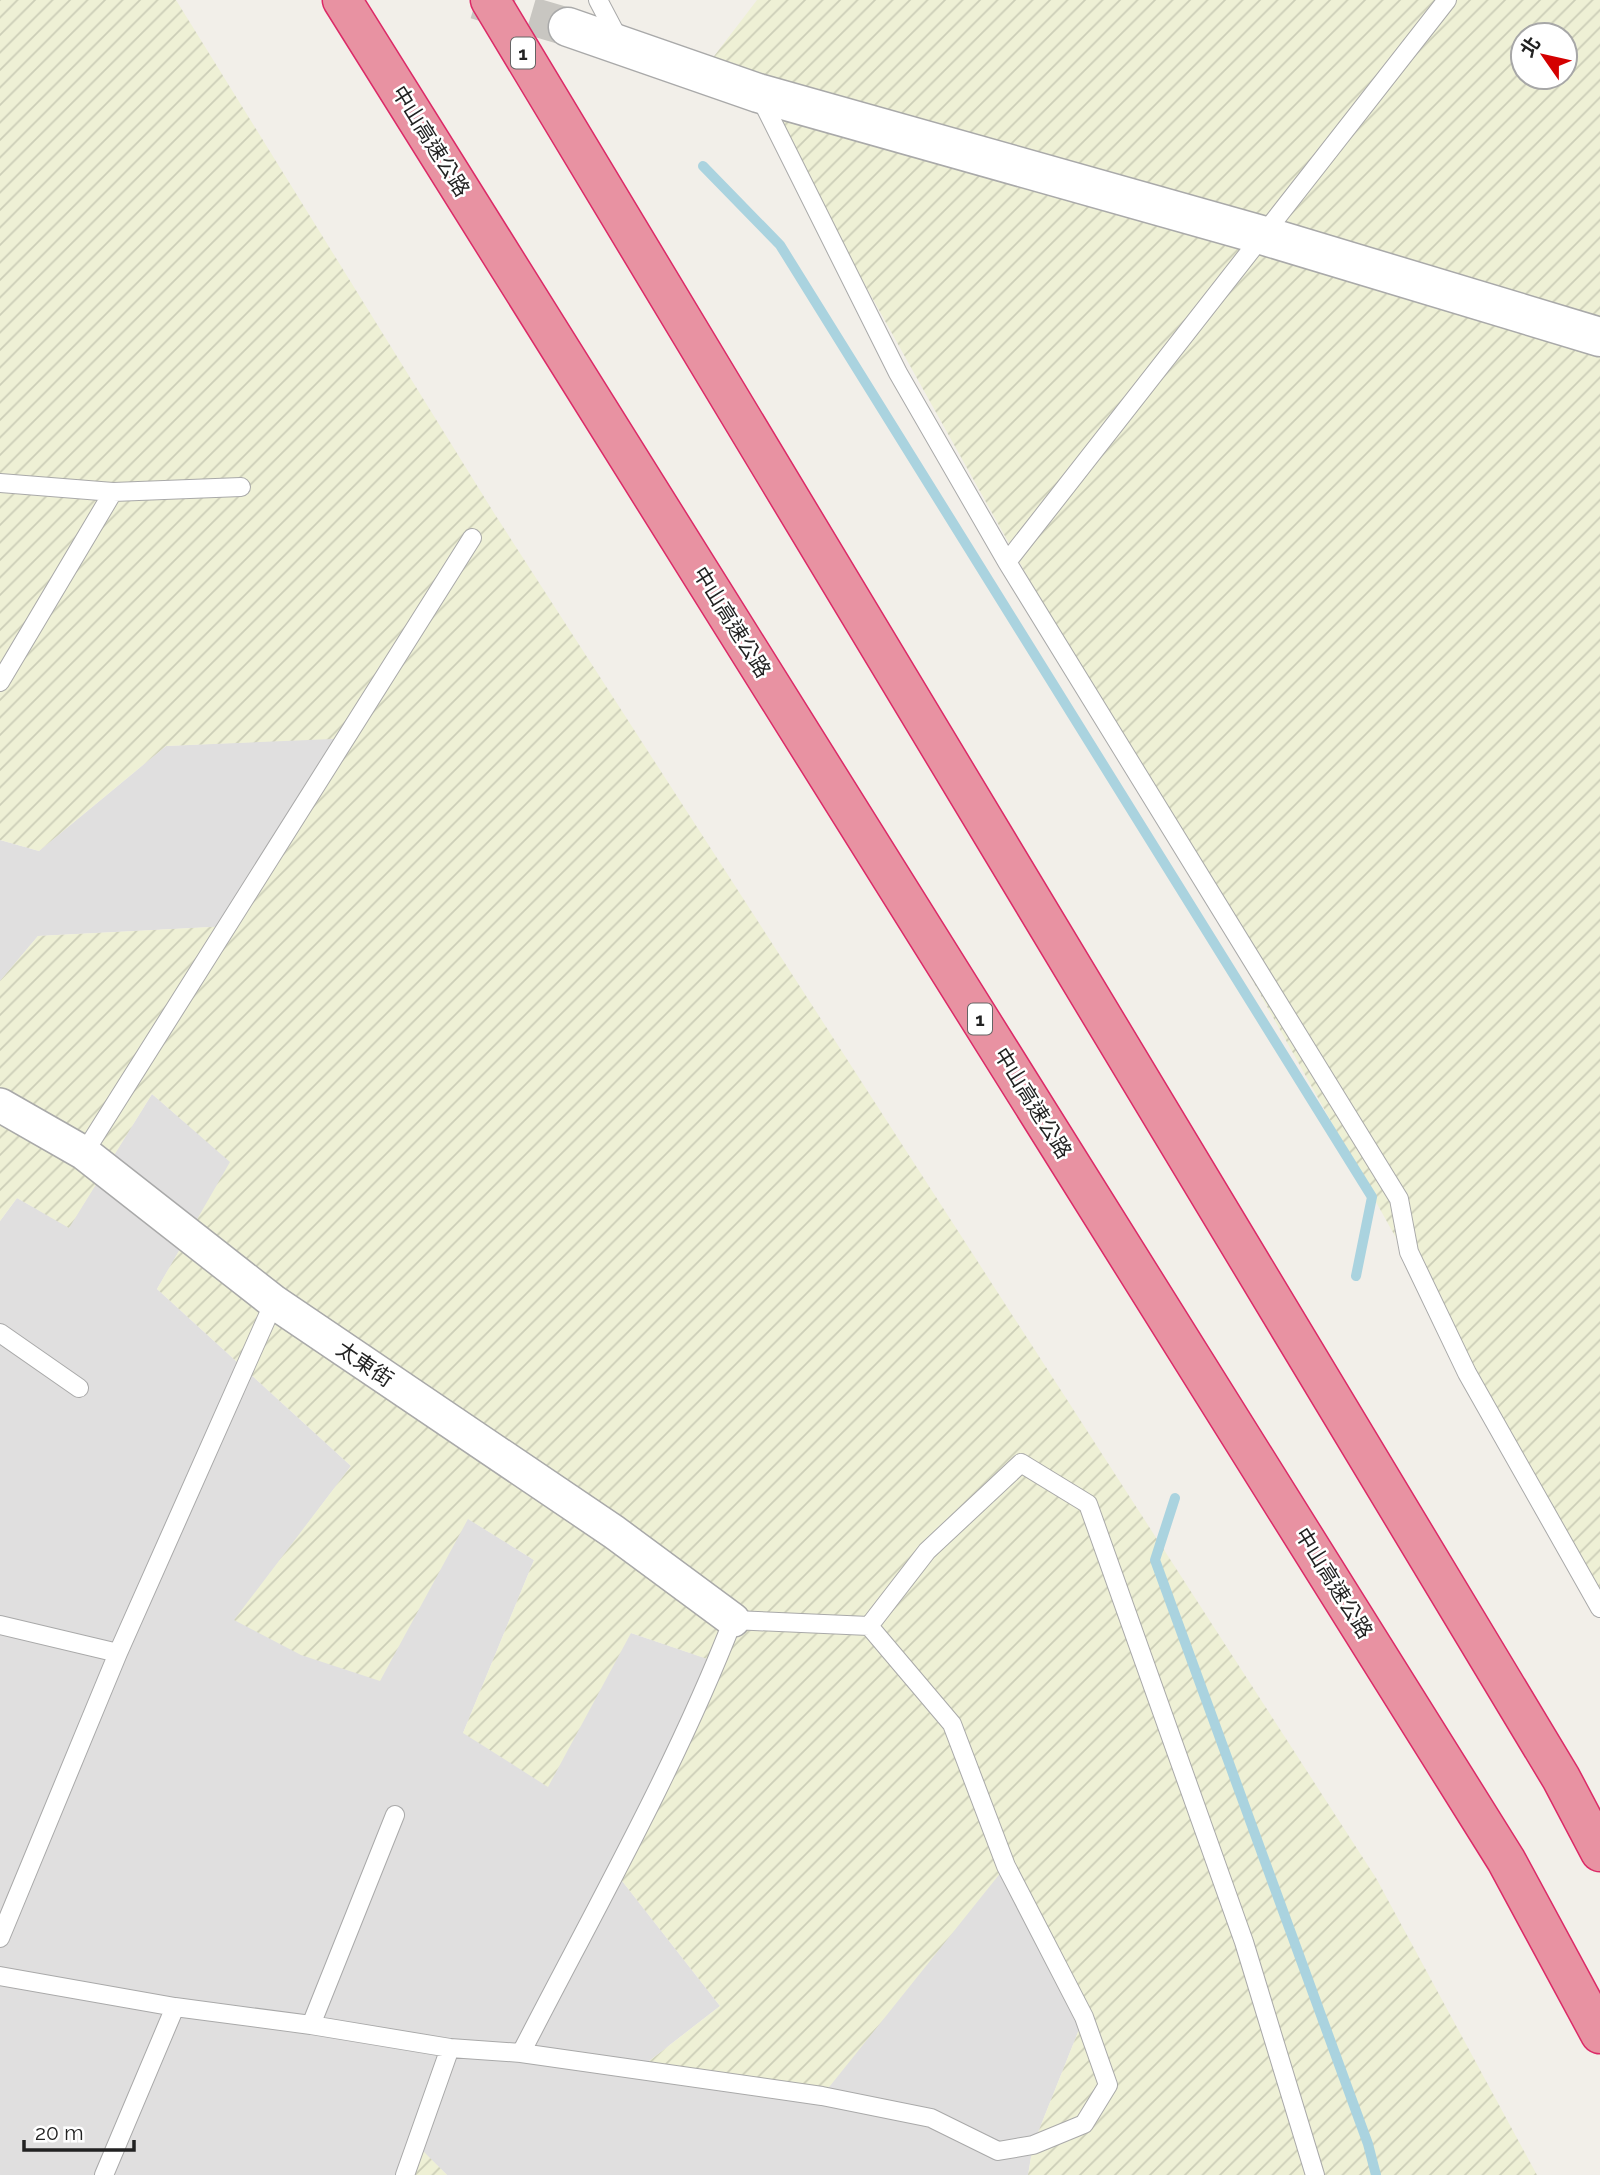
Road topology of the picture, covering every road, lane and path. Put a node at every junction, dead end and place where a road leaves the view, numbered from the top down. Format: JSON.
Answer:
{"nodes":[{"id":1,"x":342,"y":0,"type":"edge"},
{"id":2,"x":491,"y":0,"type":"edge"},
{"id":3,"x":598,"y":0,"type":"edge"},
{"id":4,"x":1447,"y":0,"type":"edge"},
{"id":5,"x":568,"y":27,"type":"tunnel mouth"},
{"id":6,"x":621,"y":43,"type":"junction"},
{"id":7,"x":758,"y":93,"type":"junction"},
{"id":8,"x":1265,"y":236,"type":"junction"},
{"id":9,"x":1600,"y":337,"type":"edge"},
{"id":10,"x":0,"y":483,"type":"edge"},
{"id":11,"x":241,"y":486,"type":"dead end"},
{"id":12,"x":113,"y":492,"type":"junction"},
{"id":13,"x":472,"y":538,"type":"dead end"},
{"id":14,"x":1007,"y":562,"type":"junction"},
{"id":15,"x":0,"y":682,"type":"edge"},
{"id":16,"x":0,"y":1105,"type":"edge"},
{"id":17,"x":84,"y":1153,"type":"junction"},
{"id":18,"x":274,"y":1302,"type":"junction"},
{"id":19,"x":0,"y":1333,"type":"edge"},
{"id":20,"x":79,"y":1388,"type":"dead end"},
{"id":21,"x":1600,"y":1608,"type":"edge"},
{"id":22,"x":733,"y":1620,"type":"junction"},
{"id":23,"x":0,"y":1625,"type":"edge"},
{"id":24,"x":869,"y":1626,"type":"junction"},
{"id":25,"x":118,"y":1653,"type":"junction"},
{"id":26,"x":395,"y":1815,"type":"dead end"},
{"id":27,"x":1600,"y":1852,"type":"edge"},
{"id":28,"x":0,"y":1938,"type":"edge"},
{"id":29,"x":0,"y":1976,"type":"edge"},
{"id":30,"x":175,"y":2007,"type":"junction"},
{"id":31,"x":312,"y":2025,"type":"junction"},
{"id":32,"x":1600,"y":2034,"type":"edge"},
{"id":33,"x":450,"y":2048,"type":"junction"},
{"id":34,"x":521,"y":2053,"type":"junction"},
{"id":35,"x":104,"y":2175,"type":"edge"},
{"id":36,"x":405,"y":2175,"type":"edge"},
{"id":37,"x":1315,"y":2175,"type":"edge"}],
"edges":[{"from":1,"to":32,"type":"highway","name":"中山高速公路","number":"1"},
{"from":2,"to":27,"type":"highway","number":"1"},
{"from":3,"to":6,"type":"lane"},
{"from":4,"to":8,"type":"lane"},
{"from":5,"to":6,"type":"street"},
{"from":6,"to":7,"type":"street"},
{"from":7,"to":8,"type":"street"},
{"from":7,"to":14,"type":"lane"},
{"from":8,"to":9,"type":"street"},
{"from":8,"to":14,"type":"lane"},
{"from":10,"to":12,"type":"lane"},
{"from":11,"to":12,"type":"lane"},
{"from":12,"to":15,"type":"lane"},
{"from":13,"to":17,"type":"lane"},
{"from":14,"to":21,"type":"lane"},
{"from":16,"to":17,"type":"street","name":"太東街"},
{"from":17,"to":18,"type":"street","name":"太東街"},
{"from":18,"to":22,"type":"street","name":"太東街"},
{"from":18,"to":25,"type":"lane"},
{"from":19,"to":20,"type":"lane"},
{"from":22,"to":24,"type":"lane"},
{"from":22,"to":34,"type":"lane"},
{"from":23,"to":25,"type":"lane"},
{"from":24,"to":34,"type":"lane"},
{"from":24,"to":37,"type":"lane"},
{"from":25,"to":28,"type":"lane"},
{"from":26,"to":31,"type":"lane"},
{"from":29,"to":30,"type":"lane"},
{"from":30,"to":31,"type":"lane"},
{"from":30,"to":35,"type":"lane"},
{"from":31,"to":33,"type":"lane"},
{"from":33,"to":34,"type":"lane"},
{"from":33,"to":36,"type":"lane"}]}
